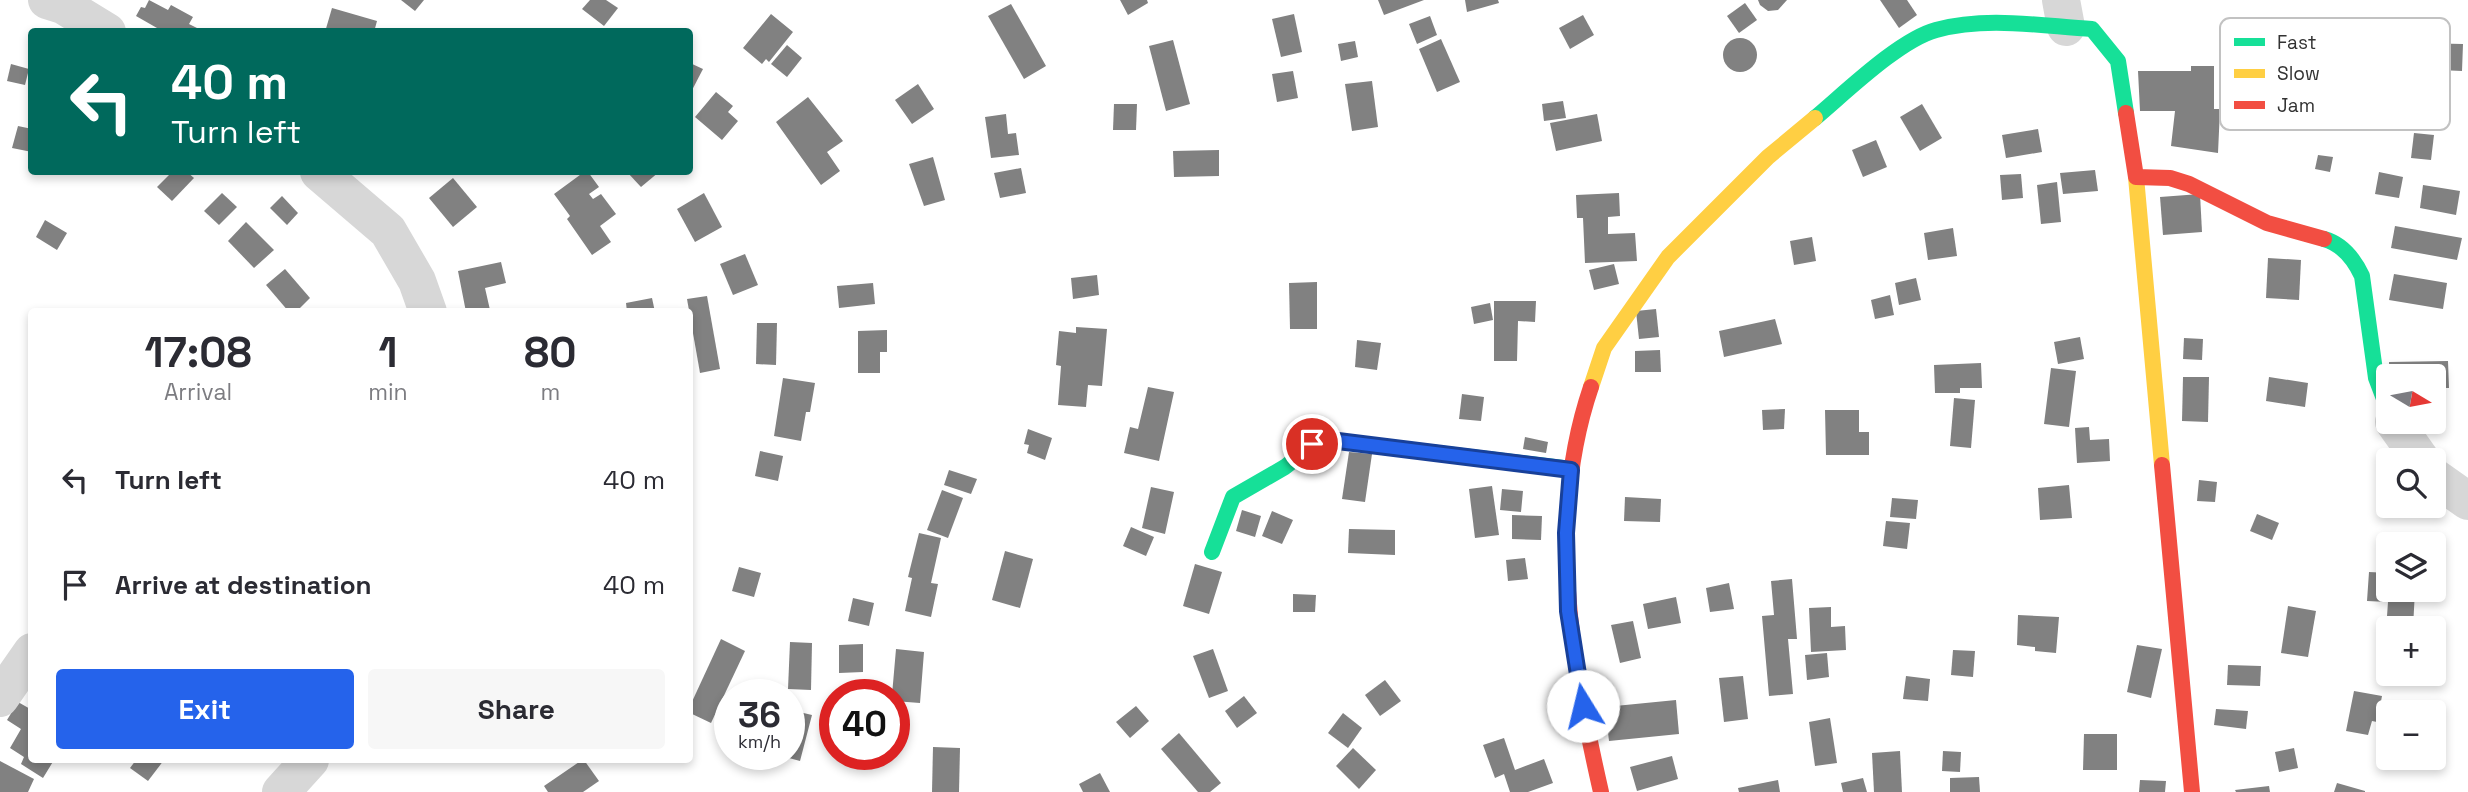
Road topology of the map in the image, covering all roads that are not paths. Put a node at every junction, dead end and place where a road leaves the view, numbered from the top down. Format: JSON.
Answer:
{"nodes":[{"id":1,"x":47,"y":0,"type":"edge"},
{"id":2,"x":2063,"y":11,"type":"edge"},
{"id":3,"x":100,"y":28,"type":"edge"},
{"id":4,"x":323,"y":175,"type":"edge"},
{"id":5,"x":2136,"y":177,"type":"junction"},
{"id":6,"x":427,"y":308,"type":"edge"},
{"id":7,"x":2376,"y":378,"type":"edge"},
{"id":8,"x":1571,"y":470,"type":"junction"},
{"id":9,"x":2446,"y":485,"type":"edge"},
{"id":10,"x":2468,"y":501,"type":"edge"},
{"id":11,"x":1212,"y":552,"type":"dead end"},
{"id":12,"x":28,"y":658,"type":"edge"},
{"id":13,"x":0,"y":698,"type":"edge"},
{"id":14,"x":307,"y":763,"type":"edge"},
{"id":15,"x":281,"y":792,"type":"edge"},
{"id":16,"x":1601,"y":792,"type":"edge"},
{"id":17,"x":2192,"y":792,"type":"edge"}],
"edges":[{"from":1,"to":3,"type":"street"},
{"from":2,"to":5,"type":"street"},
{"from":2,"to":8,"type":"street"},
{"from":4,"to":6,"type":"street"},
{"from":5,"to":7,"type":"street"},
{"from":5,"to":17,"type":"street"},
{"from":8,"to":11,"type":"street"},
{"from":8,"to":16,"type":"street"},
{"from":9,"to":10,"type":"street"},
{"from":12,"to":13,"type":"street"},
{"from":14,"to":15,"type":"street"}]}
